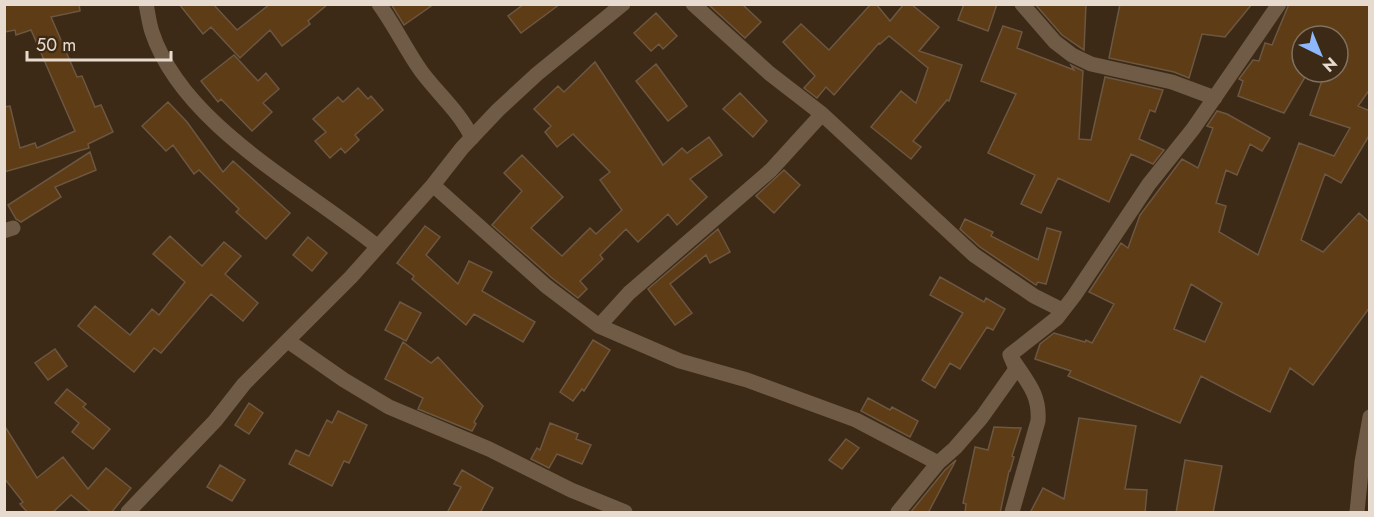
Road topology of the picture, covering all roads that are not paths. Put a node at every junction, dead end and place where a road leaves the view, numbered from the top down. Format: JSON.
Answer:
{"nodes":[{"id":1,"x":146,"y":4,"type":"edge"},
{"id":2,"x":379,"y":4,"type":"edge"},
{"id":3,"x":623,"y":4,"type":"edge"},
{"id":4,"x":693,"y":4,"type":"edge"},
{"id":5,"x":1022,"y":4,"type":"edge"},
{"id":6,"x":1279,"y":4,"type":"edge"},
{"id":7,"x":1215,"y":98,"type":"junction"},
{"id":8,"x":822,"y":114,"type":"junction"},
{"id":9,"x":472,"y":138,"type":"junction"},
{"id":10,"x":433,"y":185,"type":"junction"},
{"id":11,"x":378,"y":247,"type":"junction"},
{"id":12,"x":1062,"y":310,"type":"junction"},
{"id":13,"x":599,"y":326,"type":"junction"},
{"id":14,"x":288,"y":342,"type":"junction"},
{"id":15,"x":1010,"y":355,"type":"junction"},
{"id":16,"x":1370,"y":417,"type":"edge"},
{"id":17,"x":938,"y":463,"type":"junction"},
{"id":18,"x":128,"y":513,"type":"edge"},
{"id":19,"x":625,"y":513,"type":"edge"},
{"id":20,"x":898,"y":513,"type":"edge"},
{"id":21,"x":1012,"y":513,"type":"edge"},
{"id":22,"x":1358,"y":513,"type":"edge"}],
"edges":[{"from":1,"to":11,"type":"street"},
{"from":2,"to":9,"type":"street"},
{"from":3,"to":9,"type":"street"},
{"from":4,"to":8,"type":"street"},
{"from":5,"to":7,"type":"street"},
{"from":6,"to":7,"type":"street"},
{"from":7,"to":12,"type":"street"},
{"from":8,"to":12,"type":"street"},
{"from":8,"to":13,"type":"street"},
{"from":9,"to":10,"type":"street"},
{"from":10,"to":11,"type":"street"},
{"from":10,"to":13,"type":"street"},
{"from":11,"to":14,"type":"street"},
{"from":12,"to":15,"type":"street"},
{"from":13,"to":17,"type":"street"},
{"from":14,"to":18,"type":"street"},
{"from":14,"to":19,"type":"street"},
{"from":15,"to":17,"type":"street"},
{"from":15,"to":21,"type":"street"},
{"from":16,"to":22,"type":"street"},
{"from":17,"to":20,"type":"street"}]}
